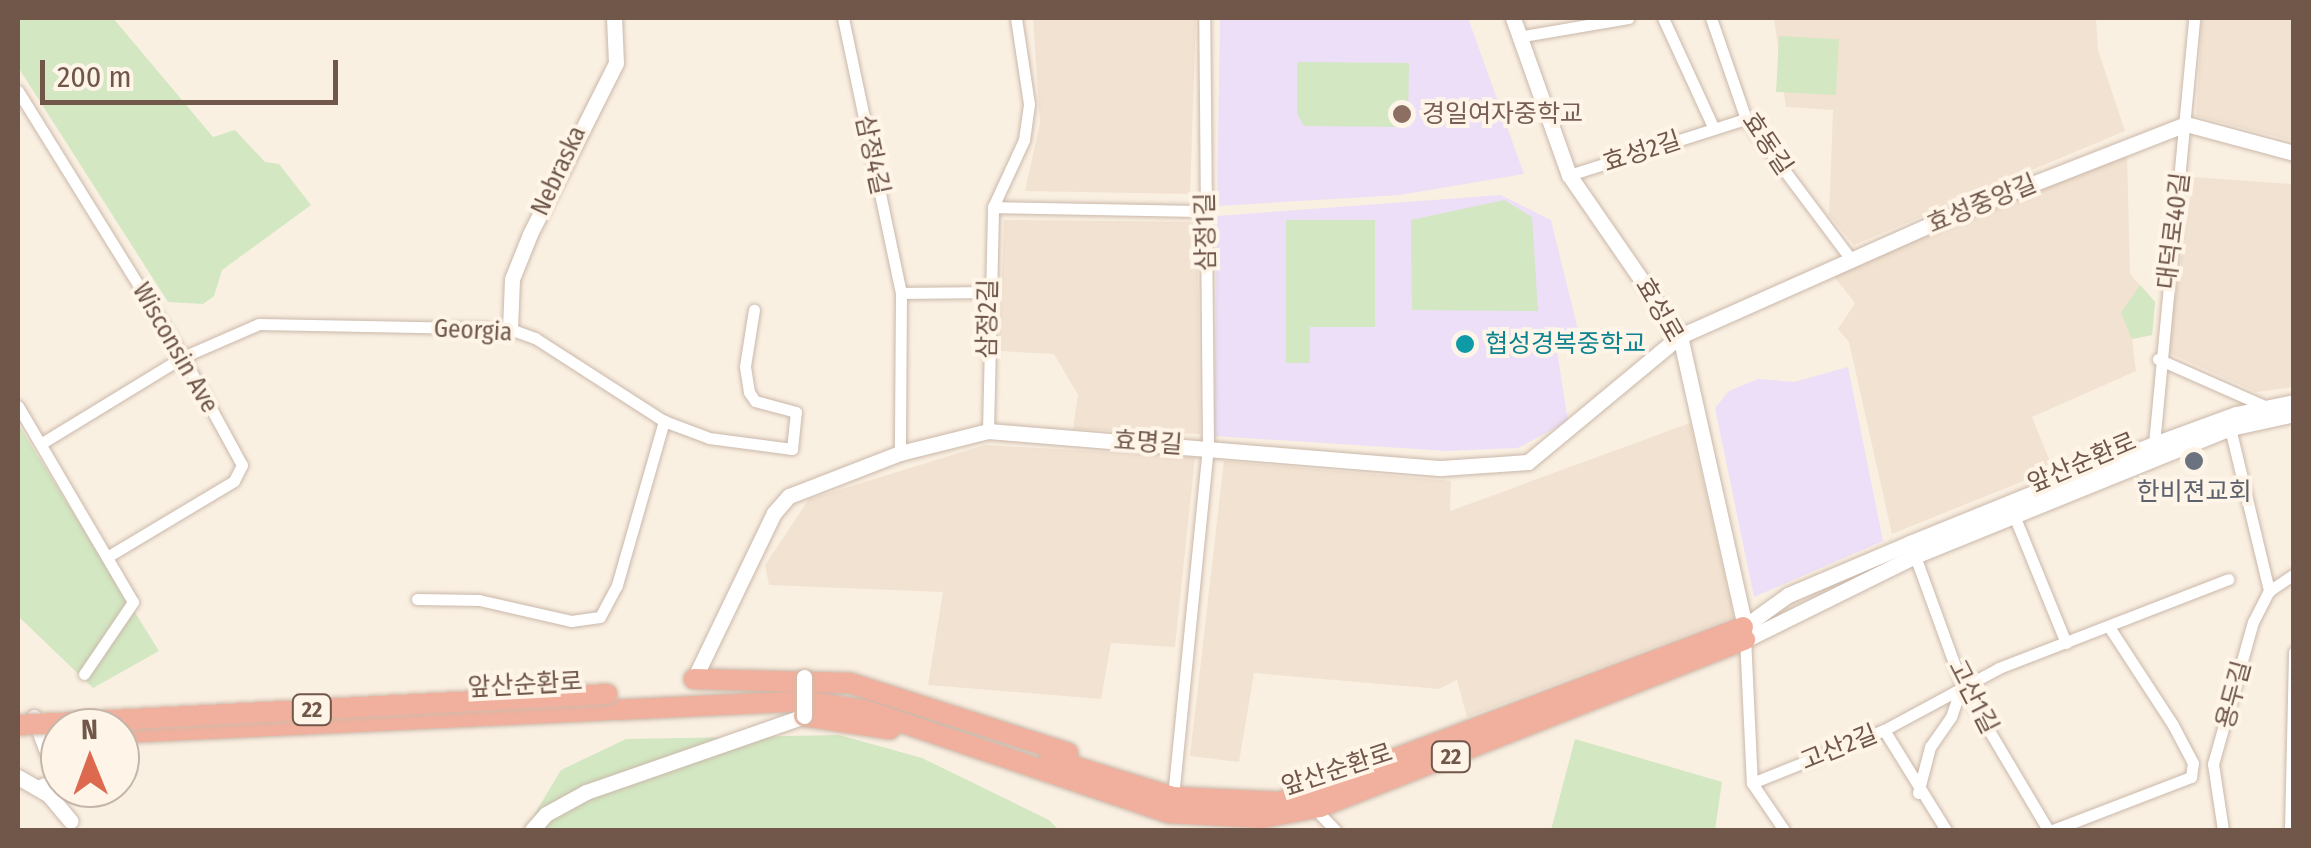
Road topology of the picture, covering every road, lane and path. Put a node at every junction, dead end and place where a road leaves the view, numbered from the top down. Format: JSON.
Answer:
{"nodes":[{"id":1,"x":614,"y":18,"type":"edge"},
{"id":2,"x":842,"y":18,"type":"edge"},
{"id":3,"x":1016,"y":18,"type":"edge"},
{"id":4,"x":1204,"y":18,"type":"edge"},
{"id":5,"x":1513,"y":18,"type":"edge"},
{"id":6,"x":1628,"y":18,"type":"edge"},
{"id":7,"x":1663,"y":18,"type":"edge"},
{"id":8,"x":1711,"y":18,"type":"edge"},
{"id":9,"x":2194,"y":18,"type":"edge"},
{"id":10,"x":1518,"y":37,"type":"junction"},
{"id":11,"x":18,"y":91,"type":"edge"},
{"id":12,"x":1746,"y":119,"type":"junction"},
{"id":13,"x":2186,"y":124,"type":"junction"},
{"id":14,"x":1714,"y":129,"type":"junction"},
{"id":15,"x":2294,"y":153,"type":"edge"},
{"id":16,"x":1569,"y":175,"type":"junction"},
{"id":17,"x":993,"y":207,"type":"junction"},
{"id":18,"x":1206,"y":212,"type":"junction"},
{"id":19,"x":1850,"y":258,"type":"junction"},
{"id":20,"x":900,"y":292,"type":"junction"},
{"id":21,"x":987,"y":292,"type":"junction"},
{"id":22,"x":754,"y":310,"type":"dead end"},
{"id":23,"x":510,"y":329,"type":"junction"},
{"id":24,"x":1680,"y":336,"type":"junction"},
{"id":25,"x":183,"y":357,"type":"junction"},
{"id":26,"x":2158,"y":359,"type":"junction"},
{"id":27,"x":2294,"y":402,"type":"edge"},
{"id":28,"x":18,"y":406,"type":"edge"},
{"id":29,"x":2268,"y":407,"type":"junction"},
{"id":30,"x":2294,"y":414,"type":"edge"},
{"id":31,"x":664,"y":421,"type":"junction"},
{"id":32,"x":2230,"y":428,"type":"junction"},
{"id":33,"x":988,"y":430,"type":"junction"},
{"id":34,"x":42,"y":444,"type":"junction"},
{"id":35,"x":2154,"y":444,"type":"junction"},
{"id":36,"x":1208,"y":447,"type":"junction"},
{"id":37,"x":900,"y":452,"type":"junction"},
{"id":38,"x":2015,"y":518,"type":"junction"},
{"id":39,"x":1915,"y":556,"type":"junction"},
{"id":40,"x":107,"y":557,"type":"junction"},
{"id":41,"x":2294,"y":574,"type":"edge"},
{"id":42,"x":2228,"y":580,"type":"dead end"},
{"id":43,"x":2269,"y":590,"type":"junction"},
{"id":44,"x":418,"y":599,"type":"dead end"},
{"id":45,"x":2109,"y":626,"type":"junction"},
{"id":46,"x":1745,"y":633,"type":"junction"},
{"id":47,"x":2066,"y":642,"type":"junction"},
{"id":48,"x":2294,"y":652,"type":"edge"},
{"id":49,"x":84,"y":674,"type":"dead end"},
{"id":50,"x":804,"y":677,"type":"junction"},
{"id":51,"x":694,"y":679,"type":"joint"},
{"id":52,"x":1962,"y":685,"type":"junction"},
{"id":53,"x":606,"y":700,"type":"junction"},
{"id":54,"x":804,"y":716,"type":"junction"},
{"id":55,"x":23,"y":719,"type":"edge"},
{"id":56,"x":1884,"y":730,"type":"junction"},
{"id":57,"x":140,"y":731,"type":"edge"},
{"id":58,"x":40,"y":749,"type":"edge"},
{"id":59,"x":18,"y":778,"type":"edge"},
{"id":60,"x":1752,"y":783,"type":"junction"},
{"id":61,"x":40,"y":787,"type":"edge"},
{"id":62,"x":37,"y":788,"type":"junction"},
{"id":63,"x":1918,"y":793,"type":"junction"},
{"id":64,"x":1173,"y":797,"type":"junction"},
{"id":65,"x":1148,"y":798,"type":"junction"},
{"id":66,"x":1315,"y":808,"type":"junction"},
{"id":67,"x":73,"y":826,"type":"edge"},
{"id":68,"x":532,"y":830,"type":"edge"},
{"id":69,"x":1335,"y":830,"type":"edge"},
{"id":70,"x":1784,"y":830,"type":"edge"},
{"id":71,"x":1946,"y":830,"type":"edge"},
{"id":72,"x":2050,"y":830,"type":"edge"},
{"id":73,"x":2223,"y":830,"type":"edge"},
{"id":74,"x":2290,"y":830,"type":"edge"}],
"edges":[{"from":1,"to":23,"type":"street","name":"Nebraska"},
{"from":2,"to":20,"type":"street","name":"삼정4길"},
{"from":3,"to":17,"type":"street","name":"삼정2길"},
{"from":4,"to":18,"type":"street","name":"삼정1길"},
{"from":5,"to":10,"type":"street","name":"효성로"},
{"from":6,"to":10,"type":"street"},
{"from":7,"to":14,"type":"street","name":"효성2길"},
{"from":8,"to":12,"type":"street","name":"효동길"},
{"from":9,"to":13,"type":"street","name":"대덕로40길"},
{"from":10,"to":16,"type":"street","name":"효성로"},
{"from":11,"to":25,"type":"street","name":"Wisconsin Ave"},
{"from":12,"to":14,"type":"street","name":"효성2길"},
{"from":12,"to":19,"type":"street","name":"효동길"},
{"from":13,"to":15,"type":"street"},
{"from":13,"to":19,"type":"street","name":"효성중앙길"},
{"from":13,"to":26,"type":"street","name":"대덕로40길"},
{"from":14,"to":16,"type":"street","name":"효성2길"},
{"from":16,"to":24,"type":"street","name":"효성로"},
{"from":17,"to":18,"type":"street"},
{"from":17,"to":21,"type":"street","name":"삼정2길"},
{"from":18,"to":36,"type":"street","name":"삼정1길"},
{"from":19,"to":24,"type":"street","name":"효성중앙길"},
{"from":20,"to":21,"type":"street"},
{"from":20,"to":37,"type":"street","name":"삼정4길"},
{"from":21,"to":33,"type":"street","name":"삼정2길"},
{"from":22,"to":31,"type":"street","name":"Georgia"},
{"from":23,"to":25,"type":"street","name":"Georgia"},
{"from":23,"to":31,"type":"street","name":"Georgia"},
{"from":24,"to":36,"type":"street","name":"효명길"},
{"from":24,"to":46,"type":"street","name":"효성로"},
{"from":25,"to":34,"type":"street","name":"Georgia"},
{"from":25,"to":40,"type":"street","name":"Wisconsin Ave"},
{"from":26,"to":29,"type":"street"},
{"from":26,"to":35,"type":"street","name":"대덕로40길"},
{"from":27,"to":29,"type":"street","name":"앞산순환로","number":"22"},
{"from":28,"to":34,"type":"street"},
{"from":29,"to":35,"type":"street","name":"앞산순환로","number":"22"},
{"from":30,"to":32,"type":"street","name":"앞산순환로"},
{"from":31,"to":44,"type":"street"},
{"from":32,"to":38,"type":"street","name":"앞산순환로","number":"22"},
{"from":32,"to":43,"type":"street"},
{"from":33,"to":36,"type":"street","name":"효명길"},
{"from":33,"to":37,"type":"street","name":"효명길"},
{"from":34,"to":40,"type":"street"},
{"from":35,"to":46,"type":"street","name":"앞산순환로","number":"22"},
{"from":36,"to":64,"type":"street","name":"삼정1길"},
{"from":37,"to":51,"type":"street","name":"효명길"},
{"from":38,"to":39,"type":"street","name":"앞산순환로","number":"22"},
{"from":38,"to":47,"type":"street"},
{"from":39,"to":46,"type":"street","name":"앞산순환로","number":"22"},
{"from":39,"to":52,"type":"street","name":"고산1길"},
{"from":40,"to":49,"type":"street"},
{"from":41,"to":43,"type":"street"},
{"from":42,"to":45,"type":"street","name":"고산2길"},
{"from":43,"to":73,"type":"street","name":"용두길"},
{"from":45,"to":47,"type":"street","name":"고산2길"},
{"from":45,"to":72,"type":"street"},
{"from":46,"to":60,"type":"street"},
{"from":46,"to":64,"type":"highway","name":"앞산순환로","number":"22"},
{"from":46,"to":66,"type":"highway","name":"앞산순환로","number":"22"},
{"from":47,"to":52,"type":"street","name":"고산2길"},
{"from":48,"to":74,"type":"street"},
{"from":50,"to":51,"type":"highway"},
{"from":50,"to":54,"type":"street","bridge":true},
{"from":50,"to":65,"type":"highway"},
{"from":52,"to":56,"type":"street","name":"고산2길"},
{"from":52,"to":63,"type":"street"},
{"from":52,"to":72,"type":"street","name":"고산1길"},
{"from":53,"to":55,"type":"highway","name":"앞산순환로","number":"22","bridge":true},
{"from":53,"to":57,"type":"highway","name":"앞산순환로","number":"22"},
{"from":53,"to":65,"type":"highway","name":"앞산순환로","number":"22"},
{"from":54,"to":65,"type":"highway"},
{"from":54,"to":68,"type":"street"},
{"from":55,"to":58,"type":"street"},
{"from":56,"to":60,"type":"street","name":"고산2길"},
{"from":56,"to":63,"type":"street"},
{"from":59,"to":62,"type":"street"},
{"from":60,"to":70,"type":"street"},
{"from":61,"to":62,"type":"street"},
{"from":62,"to":67,"type":"street"},
{"from":63,"to":71,"type":"street"},
{"from":64,"to":65,"type":"highway","name":"앞산순환로","number":"22"},
{"from":65,"to":66,"type":"highway","name":"앞산순환로","number":"22"},
{"from":66,"to":69,"type":"street"}]}
